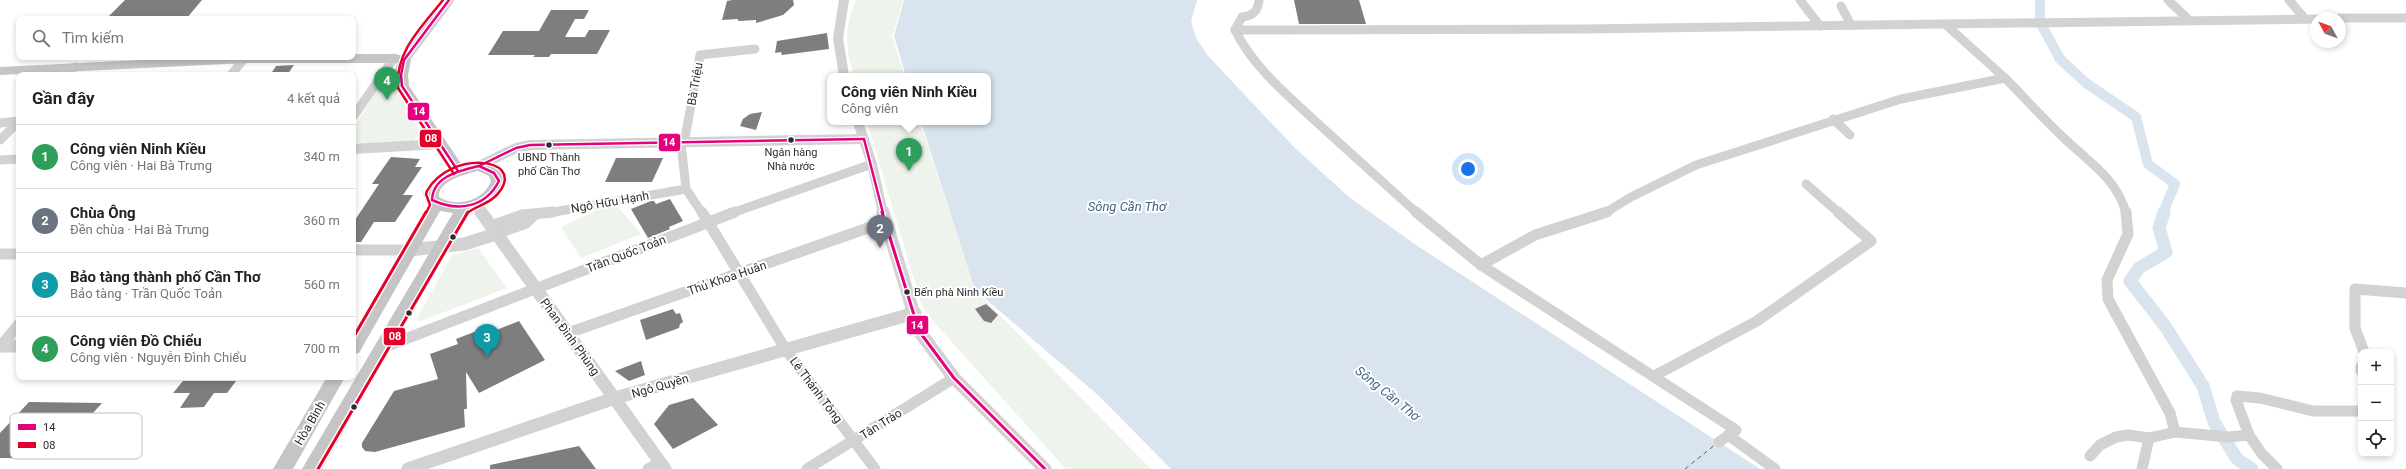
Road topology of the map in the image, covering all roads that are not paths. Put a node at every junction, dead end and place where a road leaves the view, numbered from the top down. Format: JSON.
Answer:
{"nodes":[{"id":1,"x":449,"y":0,"type":"edge"},
{"id":2,"x":844,"y":0,"type":"edge"},
{"id":3,"x":1259,"y":0,"type":"edge"},
{"id":4,"x":1800,"y":0,"type":"edge"},
{"id":5,"x":2168,"y":0,"type":"edge"},
{"id":6,"x":2289,"y":0,"type":"edge"},
{"id":7,"x":1841,"y":6,"type":"dead end"},
{"id":8,"x":2346,"y":18,"type":"edge"},
{"id":9,"x":2406,"y":18,"type":"edge"},
{"id":10,"x":2305,"y":19,"type":"junction"},
{"id":11,"x":2310,"y":19,"type":"edge"},
{"id":12,"x":2189,"y":20,"type":"junction"},
{"id":13,"x":1945,"y":24,"type":"junction"},
{"id":14,"x":1851,"y":25,"type":"junction"},
{"id":15,"x":1820,"y":26,"type":"junction"},
{"id":16,"x":1235,"y":30,"type":"junction"},
{"id":17,"x":755,"y":49,"type":"dead end"},
{"id":18,"x":356,"y":59,"type":"edge"},
{"id":19,"x":399,"y":59,"type":"junction"},
{"id":20,"x":244,"y":60,"type":"joint"},
{"id":21,"x":0,"y":71,"type":"edge"},
{"id":22,"x":71,"y":71,"type":"edge"},
{"id":23,"x":234,"y":72,"type":"edge"},
{"id":24,"x":843,"y":73,"type":"edge"},
{"id":25,"x":2005,"y":78,"type":"junction"},
{"id":26,"x":356,"y":113,"type":"edge"},
{"id":27,"x":1833,"y":119,"type":"junction"},
{"id":28,"x":16,"y":121,"type":"edge"},
{"id":29,"x":0,"y":123,"type":"edge"},
{"id":30,"x":16,"y":124,"type":"edge"},
{"id":31,"x":859,"y":125,"type":"edge"},
{"id":32,"x":1850,"y":135,"type":"dead end"},
{"id":33,"x":864,"y":139,"type":"junction"},
{"id":34,"x":0,"y":140,"type":"edge"},
{"id":35,"x":681,"y":143,"type":"junction"},
{"id":36,"x":440,"y":144,"type":"junction"},
{"id":37,"x":356,"y":149,"type":"edge"},
{"id":38,"x":16,"y":159,"type":"edge"},
{"id":39,"x":0,"y":160,"type":"edge"},
{"id":40,"x":872,"y":164,"type":"junction"},
{"id":41,"x":478,"y":166,"type":"junction"},
{"id":42,"x":458,"y":171,"type":"junction"},
{"id":43,"x":1806,"y":184,"type":"dead end"},
{"id":44,"x":686,"y":189,"type":"junction"},
{"id":45,"x":436,"y":205,"type":"junction"},
{"id":46,"x":469,"y":206,"type":"junction"},
{"id":47,"x":708,"y":221,"type":"junction"},
{"id":48,"x":885,"y":222,"type":"junction"},
{"id":49,"x":493,"y":230,"type":"junction"},
{"id":50,"x":441,"y":247,"type":"junction"},
{"id":51,"x":356,"y":250,"type":"edge"},
{"id":52,"x":410,"y":250,"type":"junction"},
{"id":53,"x":0,"y":254,"type":"edge"},
{"id":54,"x":16,"y":254,"type":"edge"},
{"id":55,"x":1481,"y":265,"type":"junction"},
{"id":56,"x":740,"y":273,"type":"junction"},
{"id":57,"x":536,"y":289,"type":"junction"},
{"id":58,"x":2406,"y":293,"type":"edge"},
{"id":59,"x":915,"y":313,"type":"junction"},
{"id":60,"x":16,"y":328,"type":"edge"},
{"id":61,"x":568,"y":333,"type":"junction"},
{"id":62,"x":356,"y":340,"type":"edge"},
{"id":63,"x":16,"y":346,"type":"edge"},
{"id":64,"x":0,"y":347,"type":"edge"},
{"id":65,"x":382,"y":348,"type":"junction"},
{"id":66,"x":2362,"y":349,"type":"edge"},
{"id":67,"x":786,"y":350,"type":"junction"},
{"id":68,"x":1654,"y":376,"type":"junction"},
{"id":69,"x":954,"y":378,"type":"junction"},
{"id":70,"x":334,"y":380,"type":"edge"},
{"id":71,"x":615,"y":398,"type":"junction"},
{"id":72,"x":2358,"y":411,"type":"edge"},
{"id":73,"x":2175,"y":432,"type":"junction"},
{"id":74,"x":2249,"y":435,"type":"junction"},
{"id":75,"x":2149,"y":438,"type":"junction"},
{"id":76,"x":853,"y":441,"type":"junction"},
{"id":77,"x":2090,"y":456,"type":"dead end"},
{"id":78,"x":663,"y":465,"type":"edge"},
{"id":79,"x":283,"y":469,"type":"edge"},
{"id":80,"x":312,"y":469,"type":"edge"},
{"id":81,"x":408,"y":469,"type":"edge"},
{"id":82,"x":648,"y":469,"type":"edge"},
{"id":83,"x":807,"y":469,"type":"edge"},
{"id":84,"x":875,"y":469,"type":"edge"},
{"id":85,"x":1045,"y":469,"type":"edge"},
{"id":86,"x":1775,"y":469,"type":"edge"},
{"id":87,"x":2142,"y":469,"type":"edge"},
{"id":88,"x":2277,"y":469,"type":"edge"}],
"edges":[{"from":1,"to":19,"type":"street"},
{"from":2,"to":24,"type":"street"},
{"from":3,"to":16,"type":"street"},
{"from":4,"to":15,"type":"street"},
{"from":5,"to":12,"type":"street"},
{"from":6,"to":10,"type":"street"},
{"from":7,"to":14,"type":"street"},
{"from":8,"to":9,"type":"street"},
{"from":10,"to":11,"type":"street"},
{"from":10,"to":12,"type":"street"},
{"from":12,"to":13,"type":"street"},
{"from":13,"to":14,"type":"street"},
{"from":13,"to":25,"type":"street"},
{"from":14,"to":15,"type":"street"},
{"from":15,"to":16,"type":"street"},
{"from":16,"to":55,"type":"street"},
{"from":17,"to":35,"type":"street","name":"Bà Triệu"},
{"from":18,"to":19,"type":"main road"},
{"from":19,"to":26,"type":"street"},
{"from":19,"to":36,"type":"main road"},
{"from":20,"to":22,"type":"main road"},
{"from":20,"to":23,"type":"street"},
{"from":21,"to":22,"type":"main road"},
{"from":25,"to":27,"type":"street"},
{"from":25,"to":73,"type":"street"},
{"from":27,"to":32,"type":"street"},
{"from":27,"to":55,"type":"street"},
{"from":28,"to":29,"type":"street"},
{"from":30,"to":34,"type":"street"},
{"from":31,"to":33,"type":"street"},
{"from":33,"to":35,"type":"street"},
{"from":33,"to":40,"type":"street"},
{"from":35,"to":41,"type":"street"},
{"from":35,"to":44,"type":"street"},
{"from":36,"to":37,"type":"street"},
{"from":36,"to":42,"type":"main road"},
{"from":38,"to":39,"type":"street"},
{"from":40,"to":47,"type":"street","name":"Trần Quốc Toản"},
{"from":40,"to":48,"type":"street"},
{"from":41,"to":42,"type":"main road"},
{"from":41,"to":46,"type":"main road"},
{"from":42,"to":45,"type":"main road"},
{"from":43,"to":68,"type":"street"},
{"from":44,"to":47,"type":"street","name":"Lê Thánh Tông"},
{"from":44,"to":49,"type":"street","name":"Ngô Hữu Hạnh"},
{"from":45,"to":46,"type":"main road"},
{"from":45,"to":52,"type":"main road"},
{"from":46,"to":49,"type":"street","name":"Phan Đình Phùng"},
{"from":46,"to":50,"type":"main road","name":"Hòa Bình"},
{"from":47,"to":56,"type":"street","name":"Lê Thánh Tông"},
{"from":47,"to":57,"type":"street","name":"Trần Quốc Toản"},
{"from":48,"to":56,"type":"street","name":"Thủ Khoa Huân"},
{"from":48,"to":59,"type":"street"},
{"from":49,"to":50,"type":"street"},
{"from":49,"to":57,"type":"street","name":"Phan Đình Phùng"},
{"from":50,"to":52,"type":"street"},
{"from":50,"to":65,"type":"main road","name":"Hòa Bình"},
{"from":51,"to":52,"type":"street"},
{"from":52,"to":62,"type":"main road"},
{"from":53,"to":54,"type":"street"},
{"from":55,"to":68,"type":"street"},
{"from":56,"to":61,"type":"street","name":"Thủ Khoa Huân"},
{"from":56,"to":67,"type":"street","name":"Lê Thánh Tông"},
{"from":57,"to":61,"type":"street","name":"Phan Đình Phùng"},
{"from":57,"to":65,"type":"street","name":"Trần Quốc Toản"},
{"from":58,"to":66,"type":"street"},
{"from":59,"to":67,"type":"street","name":"Ngô Quyền"},
{"from":59,"to":69,"type":"street"},
{"from":60,"to":64,"type":"street"},
{"from":61,"to":71,"type":"street","name":"Phan Đình Phùng"},
{"from":63,"to":64,"type":"street"},
{"from":65,"to":80,"type":"main road","name":"Hòa Bình"},
{"from":67,"to":71,"type":"street","name":"Ngô Quyền"},
{"from":67,"to":76,"type":"street","name":"Lê Thánh Tông"},
{"from":68,"to":86,"type":"street"},
{"from":69,"to":76,"type":"street","name":"Tân Trào"},
{"from":69,"to":85,"type":"street"},
{"from":70,"to":79,"type":"main road","name":"Hòa Bình"},
{"from":71,"to":78,"type":"street","name":"Phan Đình Phùng"},
{"from":71,"to":81,"type":"street","name":"Ngô Quyền"},
{"from":72,"to":74,"type":"street"},
{"from":73,"to":74,"type":"street"},
{"from":73,"to":75,"type":"street"},
{"from":74,"to":88,"type":"street"},
{"from":75,"to":77,"type":"street"},
{"from":75,"to":87,"type":"street"},
{"from":76,"to":83,"type":"street","name":"Tân Trào"},
{"from":76,"to":84,"type":"street","name":"Lê Thánh Tông"},
{"from":78,"to":82,"type":"street"}]}
